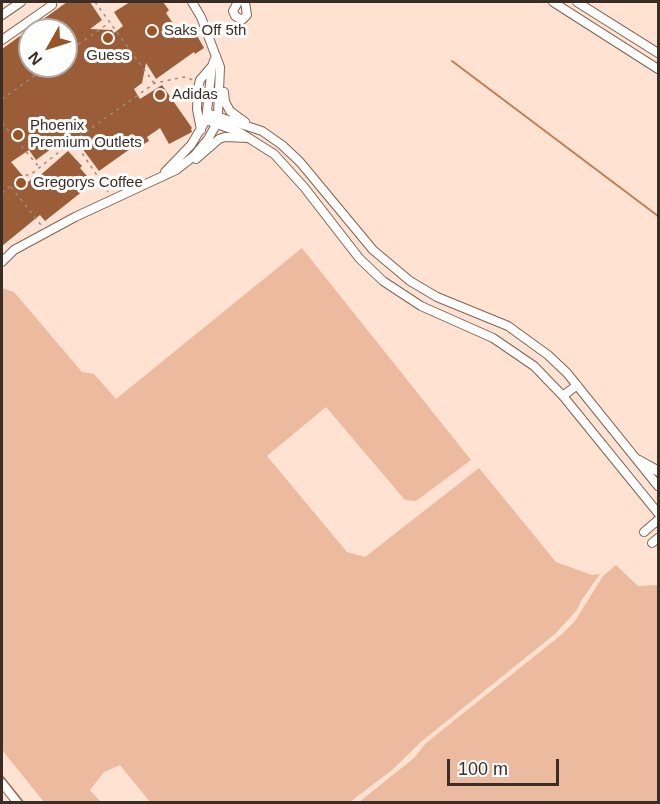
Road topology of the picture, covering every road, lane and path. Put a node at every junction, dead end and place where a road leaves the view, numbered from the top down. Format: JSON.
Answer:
{"nodes":[{"id":1,"x":21,"y":2,"type":"edge"},
{"id":2,"x":51,"y":2,"type":"edge"},
{"id":3,"x":95,"y":2,"type":"edge"},
{"id":4,"x":185,"y":2,"type":"edge"},
{"id":5,"x":192,"y":2,"type":"edge"},
{"id":6,"x":238,"y":2,"type":"edge"},
{"id":7,"x":245,"y":2,"type":"edge"},
{"id":8,"x":553,"y":2,"type":"edge"},
{"id":9,"x":577,"y":2,"type":"edge"},
{"id":10,"x":2,"y":15,"type":"edge"},
{"id":11,"x":201,"y":17,"type":"junction"},
{"id":12,"x":110,"y":22,"type":"junction"},
{"id":13,"x":2,"y":40,"type":"edge"},
{"id":14,"x":78,"y":45,"type":"edge"},
{"id":15,"x":658,"y":53,"type":"edge"},
{"id":16,"x":216,"y":56,"type":"junction"},
{"id":17,"x":213,"y":66,"type":"junction"},
{"id":18,"x":658,"y":69,"type":"edge"},
{"id":19,"x":219,"y":77,"type":"junction"},
{"id":20,"x":31,"y":78,"type":"edge"},
{"id":21,"x":200,"y":82,"type":"junction"},
{"id":22,"x":155,"y":83,"type":"junction"},
{"id":23,"x":2,"y":99,"type":"edge"},
{"id":24,"x":207,"y":116,"type":"junction"},
{"id":25,"x":217,"y":120,"type":"junction"},
{"id":26,"x":2,"y":123,"type":"edge"},
{"id":27,"x":201,"y":130,"type":"junction"},
{"id":28,"x":262,"y":131,"type":"junction"},
{"id":29,"x":252,"y":138,"type":"junction"},
{"id":30,"x":73,"y":141,"type":"junction"},
{"id":31,"x":39,"y":167,"type":"junction"},
{"id":32,"x":176,"y":170,"type":"junction"},
{"id":33,"x":159,"y":177,"type":"junction"},
{"id":34,"x":10,"y":186,"type":"junction"},
{"id":35,"x":2,"y":193,"type":"edge"},
{"id":36,"x":112,"y":199,"type":"junction"},
{"id":37,"x":47,"y":232,"type":"junction"},
{"id":38,"x":2,"y":261,"type":"edge"},
{"id":39,"x":437,"y":297,"type":"junction"},
{"id":40,"x":431,"y":311,"type":"junction"},
{"id":41,"x":577,"y":385,"type":"junction"},
{"id":42,"x":563,"y":396,"type":"junction"},
{"id":43,"x":638,"y":460,"type":"junction"},
{"id":44,"x":658,"y":471,"type":"edge"},
{"id":45,"x":658,"y":486,"type":"edge"},
{"id":46,"x":658,"y":513,"type":"edge"},
{"id":47,"x":658,"y":520,"type":"edge"},
{"id":48,"x":644,"y":532,"type":"dead end"},
{"id":49,"x":2,"y":783,"type":"edge"},
{"id":50,"x":17,"y":802,"type":"edge"}],
"edges":[{"from":1,"to":10,"type":"street"},
{"from":2,"to":13,"type":"street"},
{"from":3,"to":12,"type":"path"},
{"from":4,"to":11,"type":"street"},
{"from":5,"to":11,"type":"street"},
{"from":6,"to":7,"type":"street"},
{"from":8,"to":18,"type":"street"},
{"from":9,"to":15,"type":"street"},
{"from":11,"to":16,"type":"street"},
{"from":12,"to":14,"type":"path"},
{"from":12,"to":22,"type":"path"},
{"from":16,"to":17,"type":"street"},
{"from":16,"to":19,"type":"street"},
{"from":17,"to":21,"type":"street"},
{"from":17,"to":24,"type":"street"},
{"from":19,"to":25,"type":"street"},
{"from":19,"to":28,"type":"street"},
{"from":20,"to":23,"type":"path"},
{"from":21,"to":22,"type":"path"},
{"from":21,"to":27,"type":"street"},
{"from":22,"to":30,"type":"path"},
{"from":24,"to":25,"type":"street"},
{"from":24,"to":27,"type":"street"},
{"from":25,"to":28,"type":"street"},
{"from":25,"to":29,"type":"street"},
{"from":25,"to":32,"type":"street"},
{"from":26,"to":31,"type":"path"},
{"from":27,"to":33,"type":"street"},
{"from":28,"to":39,"type":"street"},
{"from":29,"to":32,"type":"street"},
{"from":29,"to":40,"type":"street"},
{"from":30,"to":31,"type":"path"},
{"from":30,"to":36,"type":"path"},
{"from":31,"to":34,"type":"path"},
{"from":32,"to":33,"type":"street"},
{"from":33,"to":36,"type":"street"},
{"from":34,"to":35,"type":"path"},
{"from":34,"to":37,"type":"path"},
{"from":36,"to":37,"type":"street"},
{"from":37,"to":38,"type":"street"},
{"from":39,"to":40,"type":"street"},
{"from":39,"to":41,"type":"street"},
{"from":40,"to":42,"type":"street"},
{"from":41,"to":42,"type":"street"},
{"from":41,"to":43,"type":"street"},
{"from":42,"to":46,"type":"street"},
{"from":43,"to":44,"type":"main road"},
{"from":43,"to":45,"type":"street"},
{"from":47,"to":48,"type":"street"},
{"from":49,"to":50,"type":"street"}]}
